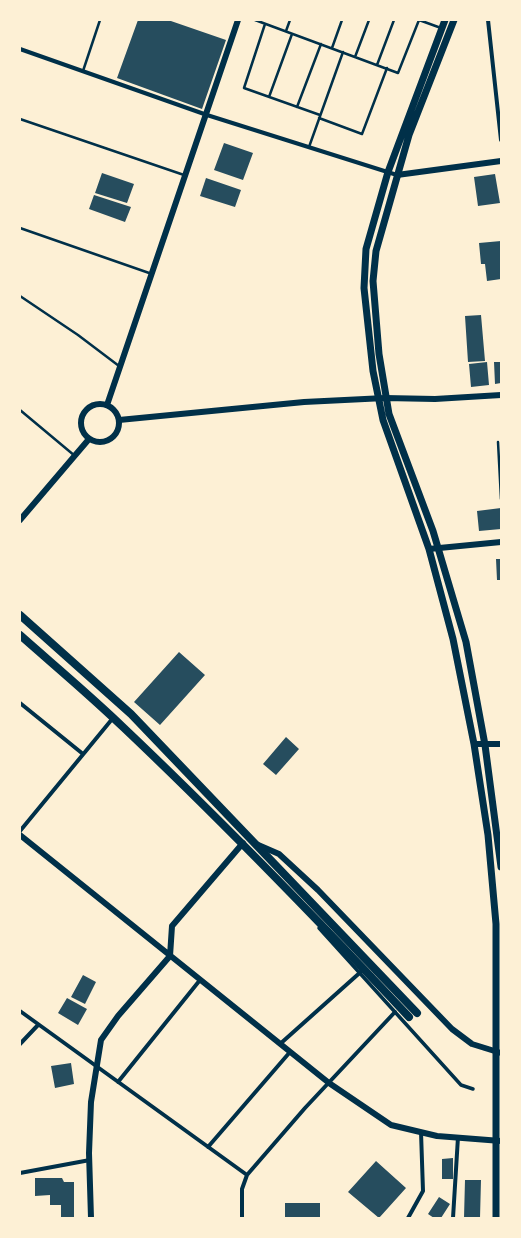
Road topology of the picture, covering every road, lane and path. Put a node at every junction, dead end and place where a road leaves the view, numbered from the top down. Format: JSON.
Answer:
{"nodes":[{"id":1,"x":100,"y":20,"type":"edge"},
{"id":2,"x":238,"y":20,"type":"edge"},
{"id":3,"x":255,"y":20,"type":"edge"},
{"id":4,"x":290,"y":20,"type":"edge"},
{"id":5,"x":342,"y":20,"type":"edge"},
{"id":6,"x":368,"y":20,"type":"edge"},
{"id":7,"x":394,"y":20,"type":"edge"},
{"id":8,"x":419,"y":20,"type":"edge"},
{"id":9,"x":445,"y":20,"type":"edge"},
{"id":10,"x":454,"y":20,"type":"edge"},
{"id":11,"x":488,"y":20,"type":"edge"},
{"id":12,"x":265,"y":24,"type":"junction"},
{"id":13,"x":442,"y":28,"type":"junction"},
{"id":14,"x":286,"y":31,"type":"junction"},
{"id":15,"x":292,"y":34,"type":"junction"},
{"id":16,"x":321,"y":44,"type":"junction"},
{"id":17,"x":332,"y":48,"type":"junction"},
{"id":18,"x":20,"y":49,"type":"edge"},
{"id":19,"x":343,"y":52,"type":"junction"},
{"id":20,"x":355,"y":57,"type":"junction"},
{"id":21,"x":377,"y":65,"type":"junction"},
{"id":22,"x":387,"y":68,"type":"junction"},
{"id":23,"x":83,"y":71,"type":"junction"},
{"id":24,"x":269,"y":97,"type":"junction"},
{"id":25,"x":297,"y":107,"type":"junction"},
{"id":26,"x":207,"y":115,"type":"junction"},
{"id":27,"x":320,"y":117,"type":"junction"},
{"id":28,"x":20,"y":119,"type":"edge"},
{"id":29,"x":501,"y":140,"type":"edge"},
{"id":30,"x":308,"y":147,"type":"junction"},
{"id":31,"x":501,"y":161,"type":"edge"},
{"id":32,"x":388,"y":172,"type":"junction"},
{"id":33,"x":397,"y":175,"type":"junction"},
{"id":34,"x":186,"y":176,"type":"junction"},
{"id":35,"x":20,"y":228,"type":"edge"},
{"id":36,"x":152,"y":274,"type":"junction"},
{"id":37,"x":20,"y":296,"type":"edge"},
{"id":38,"x":120,"y":367,"type":"junction"},
{"id":39,"x":501,"y":395,"type":"edge"},
{"id":40,"x":382,"y":399,"type":"junction"},
{"id":41,"x":107,"y":405,"type":"junction"},
{"id":42,"x":20,"y":410,"type":"edge"},
{"id":43,"x":119,"y":420,"type":"junction"},
{"id":44,"x":89,"y":439,"type":"junction"},
{"id":45,"x":498,"y":442,"type":"dead end"},
{"id":46,"x":75,"y":456,"type":"junction"},
{"id":47,"x":501,"y":499,"type":"edge"},
{"id":48,"x":20,"y":520,"type":"edge"},
{"id":49,"x":501,"y":542,"type":"edge"},
{"id":50,"x":438,"y":547,"type":"junction"},
{"id":51,"x":429,"y":549,"type":"junction"},
{"id":52,"x":20,"y":615,"type":"edge"},
{"id":53,"x":20,"y":635,"type":"edge"},
{"id":54,"x":20,"y":703,"type":"edge"},
{"id":55,"x":113,"y":718,"type":"junction"},
{"id":56,"x":474,"y":744,"type":"junction"},
{"id":57,"x":501,"y":744,"type":"edge"},
{"id":58,"x":485,"y":745,"type":"junction"},
{"id":59,"x":83,"y":754,"type":"junction"},
{"id":60,"x":20,"y":831,"type":"edge"},
{"id":61,"x":20,"y":836,"type":"edge"},
{"id":62,"x":248,"y":842,"type":"junction"},
{"id":63,"x":501,"y":867,"type":"edge"},
{"id":64,"x":499,"y":924,"type":"edge"},
{"id":65,"x":170,"y":956,"type":"junction"},
{"id":66,"x":362,"y":971,"type":"junction"},
{"id":67,"x":200,"y":980,"type":"junction"},
{"id":68,"x":20,"y":1011,"type":"edge"},
{"id":69,"x":395,"y":1012,"type":"junction"},
{"id":70,"x":417,"y":1012,"type":"dead end"},
{"id":71,"x":409,"y":1017,"type":"dead end"},
{"id":72,"x":38,"y":1025,"type":"junction"},
{"id":73,"x":20,"y":1044,"type":"edge"},
{"id":74,"x":280,"y":1044,"type":"junction"},
{"id":75,"x":290,"y":1052,"type":"junction"},
{"id":76,"x":498,"y":1052,"type":"edge"},
{"id":77,"x":96,"y":1067,"type":"junction"},
{"id":78,"x":118,"y":1082,"type":"junction"},
{"id":79,"x":329,"y":1083,"type":"junction"},
{"id":80,"x":473,"y":1089,"type":"dead end"},
{"id":81,"x":421,"y":1132,"type":"junction"},
{"id":82,"x":458,"y":1137,"type":"junction"},
{"id":83,"x":498,"y":1140,"type":"edge"},
{"id":84,"x":208,"y":1147,"type":"junction"},
{"id":85,"x":90,"y":1160,"type":"junction"},
{"id":86,"x":20,"y":1173,"type":"edge"},
{"id":87,"x":247,"y":1175,"type":"junction"},
{"id":88,"x":91,"y":1218,"type":"edge"},
{"id":89,"x":242,"y":1218,"type":"edge"},
{"id":90,"x":408,"y":1218,"type":"edge"},
{"id":91,"x":453,"y":1218,"type":"edge"},
{"id":92,"x":496,"y":1218,"type":"edge"}],
"edges":[{"from":1,"to":23,"type":"lane"},
{"from":2,"to":26,"type":"street"},
{"from":3,"to":12,"type":"lane"},
{"from":4,"to":14,"type":"lane"},
{"from":5,"to":17,"type":"lane"},
{"from":6,"to":20,"type":"lane"},
{"from":7,"to":21,"type":"lane"},
{"from":8,"to":13,"type":"lane"},
{"from":8,"to":22,"type":"lane"},
{"from":9,"to":13,"type":"main road"},
{"from":10,"to":33,"type":"main road"},
{"from":11,"to":29,"type":"street"},
{"from":12,"to":14,"type":"lane"},
{"from":12,"to":24,"type":"lane"},
{"from":13,"to":32,"type":"main road"},
{"from":14,"to":15,"type":"lane"},
{"from":15,"to":16,"type":"lane"},
{"from":15,"to":24,"type":"lane"},
{"from":16,"to":17,"type":"lane"},
{"from":16,"to":25,"type":"lane"},
{"from":17,"to":19,"type":"lane"},
{"from":18,"to":23,"type":"street"},
{"from":19,"to":20,"type":"lane"},
{"from":19,"to":27,"type":"lane"},
{"from":20,"to":21,"type":"lane"},
{"from":21,"to":22,"type":"lane"},
{"from":22,"to":27,"type":"lane"},
{"from":23,"to":26,"type":"street"},
{"from":24,"to":25,"type":"lane"},
{"from":25,"to":27,"type":"lane"},
{"from":26,"to":30,"type":"street"},
{"from":26,"to":34,"type":"street"},
{"from":27,"to":30,"type":"lane"},
{"from":28,"to":34,"type":"lane"},
{"from":30,"to":32,"type":"street"},
{"from":31,"to":33,"type":"street"},
{"from":32,"to":33,"type":"street"},
{"from":32,"to":40,"type":"main road"},
{"from":33,"to":40,"type":"main road"},
{"from":34,"to":36,"type":"street"},
{"from":35,"to":36,"type":"lane"},
{"from":36,"to":38,"type":"street"},
{"from":37,"to":38,"type":"lane"},
{"from":38,"to":41,"type":"street"},
{"from":39,"to":40,"type":"street"},
{"from":40,"to":43,"type":"street"},
{"from":40,"to":50,"type":"main road"},
{"from":40,"to":51,"type":"main road"},
{"from":41,"to":43,"type":"street"},
{"from":41,"to":44,"type":"street"},
{"from":42,"to":46,"type":"lane"},
{"from":43,"to":44,"type":"street"},
{"from":44,"to":46,"type":"street"},
{"from":45,"to":47,"type":"lane"},
{"from":46,"to":48,"type":"street"},
{"from":49,"to":50,"type":"street"},
{"from":50,"to":51,"type":"street"},
{"from":50,"to":58,"type":"main road"},
{"from":51,"to":56,"type":"main road"},
{"from":52,"to":62,"type":"main road"},
{"from":53,"to":55,"type":"main road"},
{"from":54,"to":59,"type":"street"},
{"from":55,"to":59,"type":"street"},
{"from":55,"to":62,"type":"main road"},
{"from":56,"to":58,"type":"street"},
{"from":56,"to":64,"type":"main road"},
{"from":57,"to":58,"type":"street"},
{"from":58,"to":63,"type":"main road"},
{"from":59,"to":60,"type":"street"},
{"from":61,"to":65,"type":"street"},
{"from":62,"to":65,"type":"street"},
{"from":62,"to":66,"type":"main road"},
{"from":62,"to":70,"type":"main road"},
{"from":62,"to":76,"type":"street"},
{"from":64,"to":76,"type":"main road"},
{"from":65,"to":67,"type":"street"},
{"from":65,"to":77,"type":"street"},
{"from":66,"to":69,"type":"street"},
{"from":66,"to":71,"type":"main road"},
{"from":66,"to":74,"type":"street"},
{"from":67,"to":74,"type":"street"},
{"from":67,"to":78,"type":"street"},
{"from":68,"to":72,"type":"street"},
{"from":69,"to":79,"type":"street"},
{"from":69,"to":80,"type":"street"},
{"from":72,"to":73,"type":"street"},
{"from":72,"to":77,"type":"street"},
{"from":74,"to":75,"type":"street"},
{"from":75,"to":79,"type":"street"},
{"from":75,"to":84,"type":"street"},
{"from":76,"to":83,"type":"main road"},
{"from":77,"to":78,"type":"street"},
{"from":77,"to":85,"type":"street"},
{"from":78,"to":84,"type":"street"},
{"from":79,"to":81,"type":"street"},
{"from":79,"to":87,"type":"street"},
{"from":81,"to":82,"type":"street"},
{"from":81,"to":90,"type":"street"},
{"from":82,"to":83,"type":"street"},
{"from":82,"to":91,"type":"street"},
{"from":83,"to":92,"type":"main road"},
{"from":84,"to":87,"type":"street"},
{"from":85,"to":86,"type":"street"},
{"from":85,"to":88,"type":"street"},
{"from":87,"to":89,"type":"street"}]}
